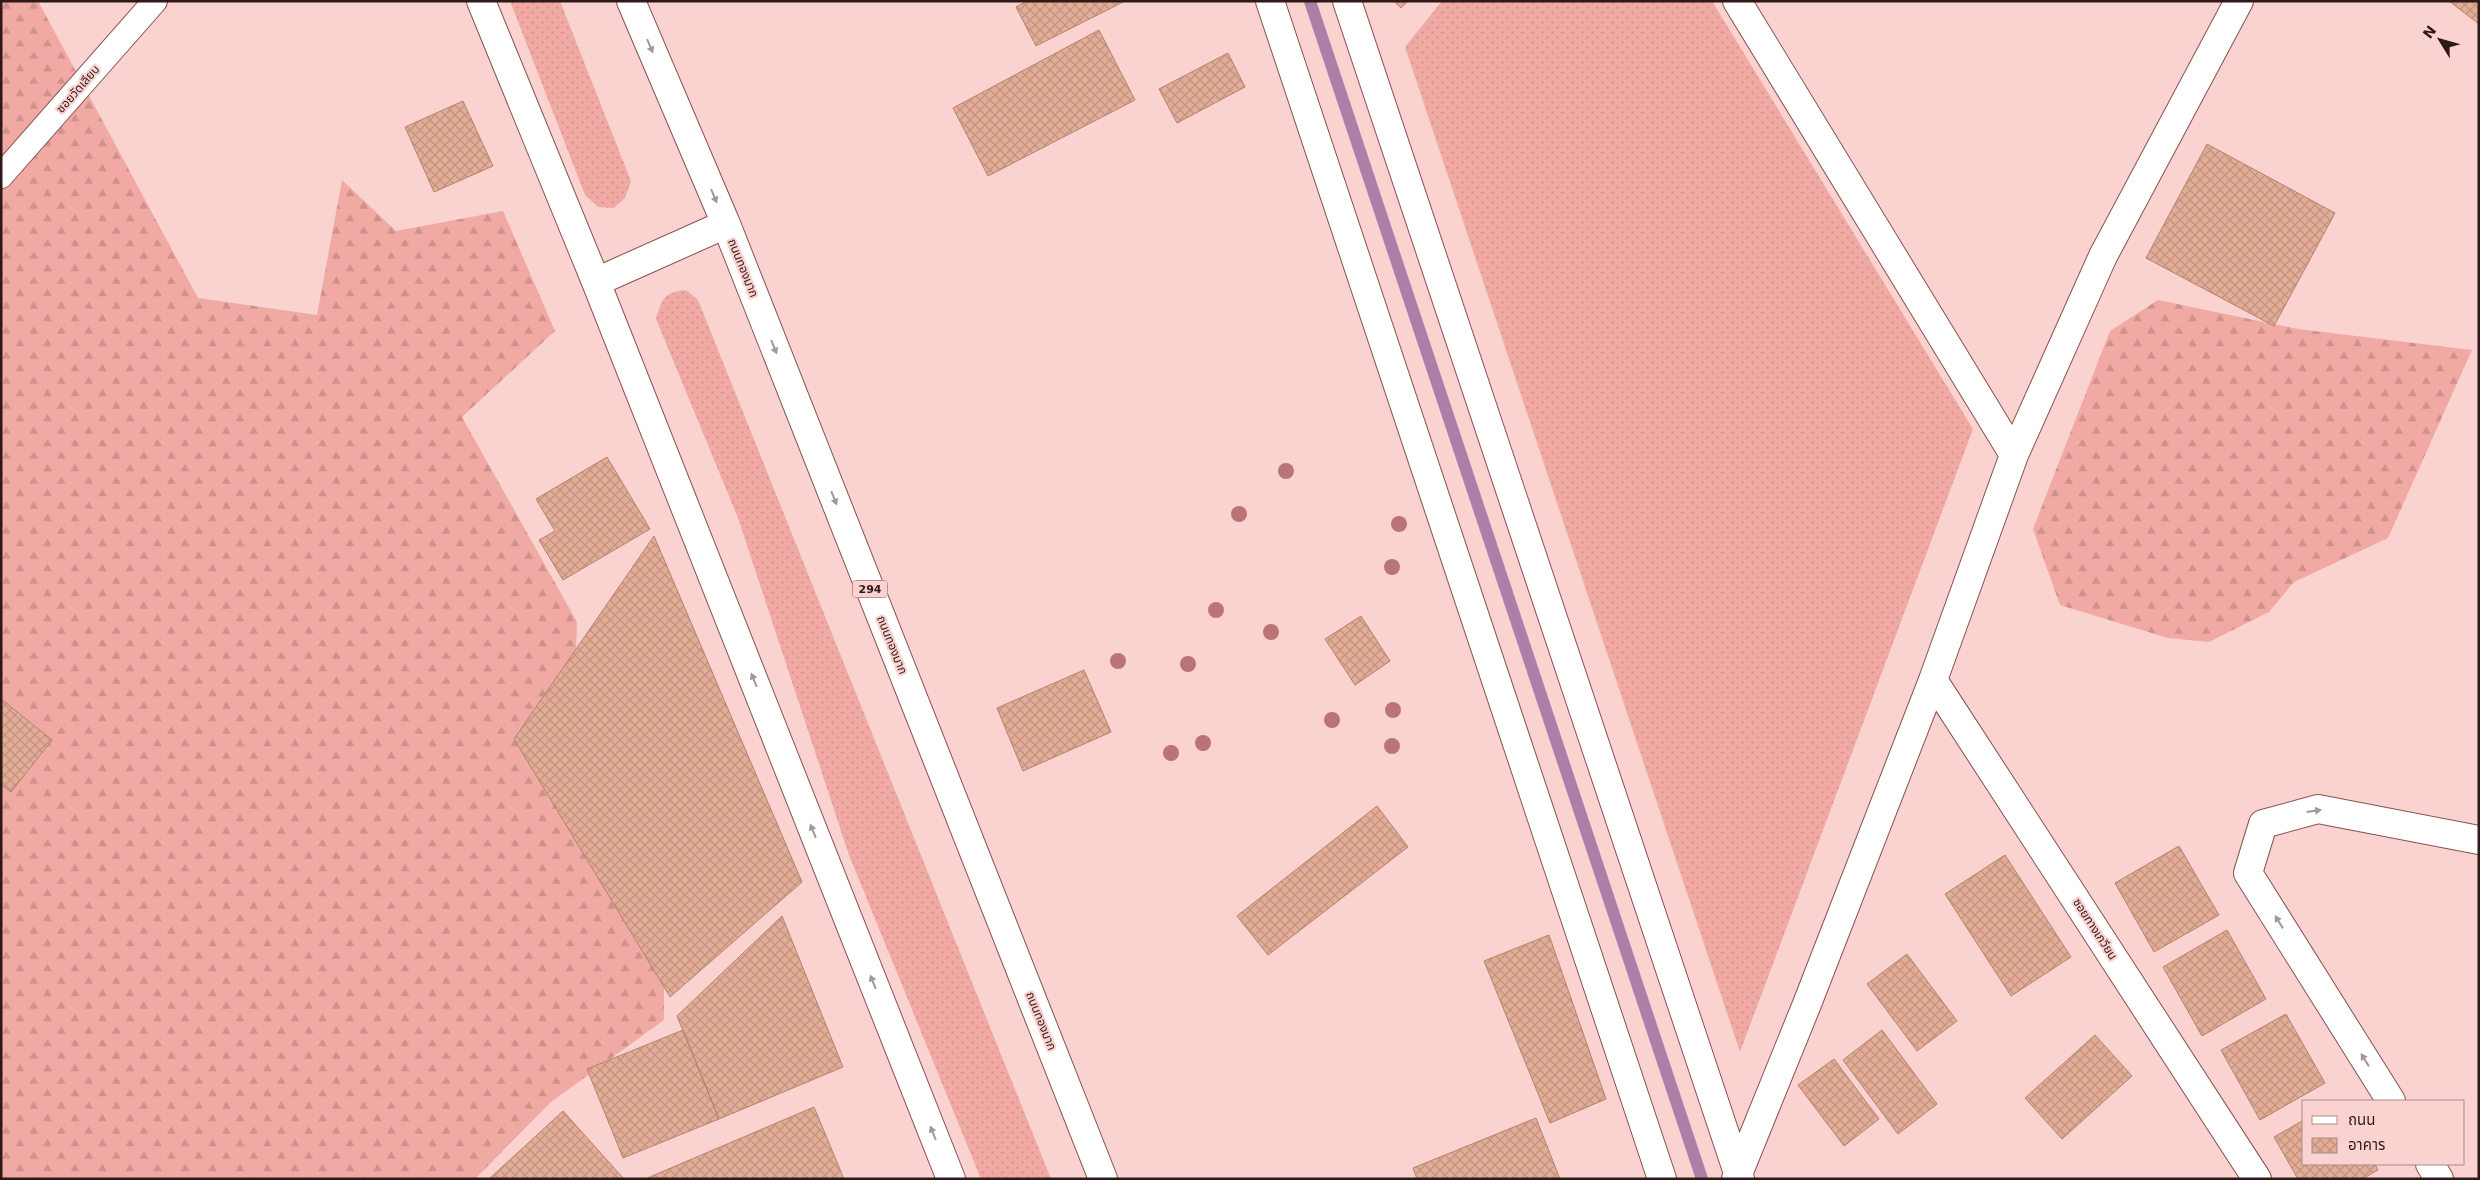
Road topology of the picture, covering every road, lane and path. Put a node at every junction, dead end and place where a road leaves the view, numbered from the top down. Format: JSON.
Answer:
{"nodes":[{"id":1,"x":155,"y":1,"type":"edge"},
{"id":2,"x":481,"y":1,"type":"edge"},
{"id":3,"x":631,"y":1,"type":"edge"},
{"id":4,"x":1270,"y":1,"type":"edge"},
{"id":5,"x":1347,"y":1,"type":"edge"},
{"id":6,"x":1737,"y":1,"type":"edge"},
{"id":7,"x":2239,"y":1,"type":"edge"},
{"id":8,"x":1,"y":176,"type":"edge"},
{"id":9,"x":726,"y":224,"type":"junction"},
{"id":10,"x":596,"y":282,"type":"junction"},
{"id":11,"x":2014,"y":456,"type":"junction"},
{"id":12,"x":1932,"y":680,"type":"junction"},
{"id":13,"x":2479,"y":840,"type":"edge"},
{"id":14,"x":2390,"y":1100,"type":"edge"},
{"id":15,"x":2431,"y":1165,"type":"edge"},
{"id":16,"x":1738,"y":1178,"type":"edge"},
{"id":17,"x":951,"y":1179,"type":"edge"},
{"id":18,"x":1103,"y":1179,"type":"edge"},
{"id":19,"x":1662,"y":1179,"type":"edge"},
{"id":20,"x":2257,"y":1179,"type":"edge"},
{"id":21,"x":2440,"y":1179,"type":"edge"}],
"edges":[{"from":1,"to":8,"type":"lane","name":"ซอยวัดเลียบ"},
{"from":2,"to":10,"type":"street"},
{"from":3,"to":9,"type":"street","name":"ถนนทองมาก","number":"294","one_way":true},
{"from":4,"to":19,"type":"street"},
{"from":5,"to":16,"type":"street"},
{"from":6,"to":11,"type":"street"},
{"from":7,"to":11,"type":"street"},
{"from":9,"to":10,"type":"street"},
{"from":9,"to":18,"type":"street","name":"ถนนทองมาก","number":"294","one_way":true},
{"from":17,"to":10,"type":"street","one_way":true},
{"from":11,"to":12,"type":"street"},
{"from":12,"to":16,"type":"street"},
{"from":12,"to":20,"type":"street","name":"ซอยทางเกวียน"},
{"from":14,"to":13,"type":"street","one_way":true},
{"from":15,"to":21,"type":"street"}]}
